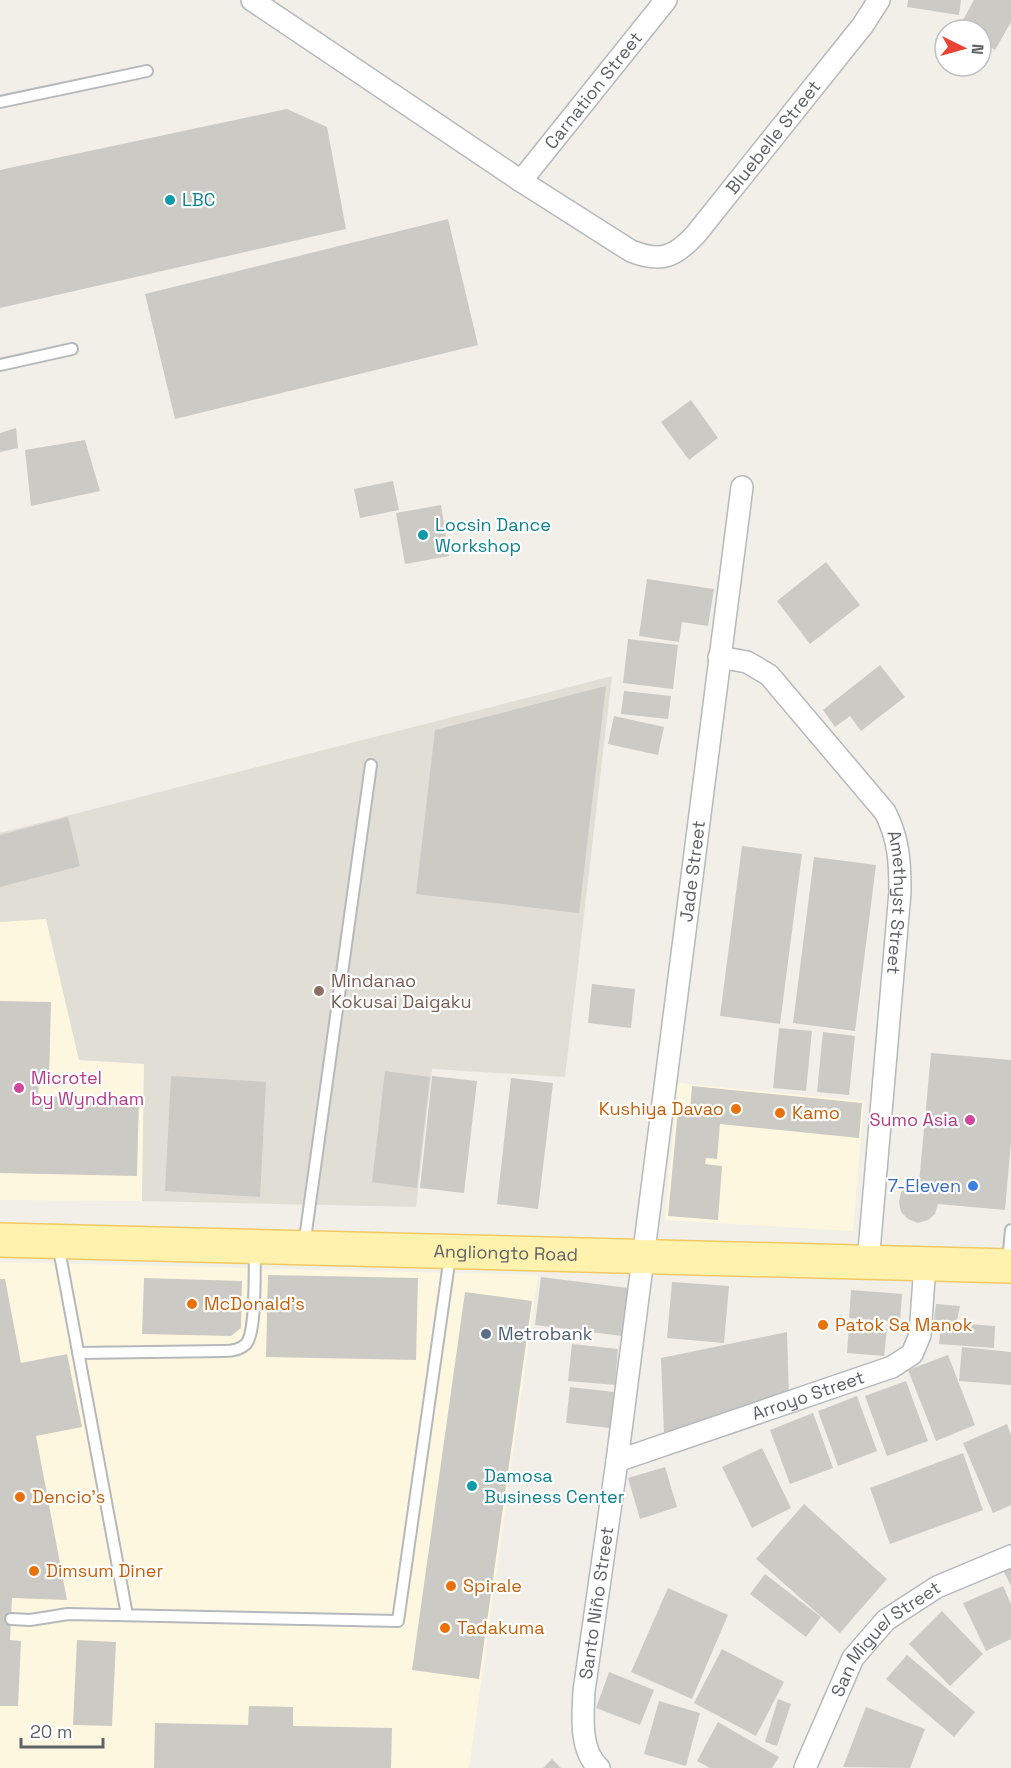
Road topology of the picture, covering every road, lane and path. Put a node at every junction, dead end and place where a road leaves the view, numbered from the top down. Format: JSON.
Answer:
{"nodes":[{"id":1,"x":252,"y":0,"type":"edge"},
{"id":2,"x":666,"y":0,"type":"edge"},
{"id":3,"x":879,"y":0,"type":"edge"},
{"id":4,"x":147,"y":71,"type":"dead end"},
{"id":5,"x":0,"y":102,"type":"edge"},
{"id":6,"x":521,"y":181,"type":"junction"},
{"id":7,"x":72,"y":348,"type":"dead end"},
{"id":8,"x":0,"y":365,"type":"edge"},
{"id":9,"x":742,"y":487,"type":"dead end"},
{"id":10,"x":719,"y":657,"type":"junction"},
{"id":11,"x":371,"y":765,"type":"dead end"},
{"id":12,"x":1011,"y":1230,"type":"edge"},
{"id":13,"x":0,"y":1240,"type":"edge"},
{"id":14,"x":57,"y":1242,"type":"junction"},
{"id":15,"x":255,"y":1248,"type":"junction"},
{"id":16,"x":304,"y":1249,"type":"junction"},
{"id":17,"x":451,"y":1252,"type":"junction"},
{"id":18,"x":642,"y":1256,"type":"junction"},
{"id":19,"x":868,"y":1263,"type":"junction"},
{"id":20,"x":925,"y":1264,"type":"junction"},
{"id":21,"x":1009,"y":1266,"type":"edge"},
{"id":22,"x":78,"y":1353,"type":"junction"},
{"id":23,"x":617,"y":1461,"type":"junction"},
{"id":24,"x":1011,"y":1556,"type":"edge"},
{"id":25,"x":127,"y":1615,"type":"junction"},
{"id":26,"x":11,"y":1619,"type":"dead end"},
{"id":27,"x":598,"y":1768,"type":"edge"},
{"id":28,"x":805,"y":1768,"type":"edge"}],
"edges":[{"from":1,"to":6,"type":"street"},
{"from":2,"to":6,"type":"street","name":"Carnation Street"},
{"from":3,"to":6,"type":"street","name":"Bluebelle Street"},
{"from":4,"to":5,"type":"lane"},
{"from":7,"to":8,"type":"lane"},
{"from":9,"to":10,"type":"street","name":"Jade Street"},
{"from":10,"to":18,"type":"street","name":"Jade Street"},
{"from":10,"to":19,"type":"street","name":"Amethyst Street"},
{"from":11,"to":16,"type":"lane"},
{"from":12,"to":21,"type":"lane"},
{"from":13,"to":14,"type":"main road","name":"Angliongto Road"},
{"from":14,"to":15,"type":"main road","name":"Angliongto Road"},
{"from":14,"to":22,"type":"lane"},
{"from":15,"to":16,"type":"main road","name":"Angliongto Road"},
{"from":15,"to":22,"type":"lane"},
{"from":16,"to":17,"type":"main road","name":"Angliongto Road"},
{"from":17,"to":18,"type":"main road","name":"Angliongto Road"},
{"from":17,"to":25,"type":"lane"},
{"from":18,"to":19,"type":"main road","name":"Angliongto Road"},
{"from":18,"to":23,"type":"street","name":"Santo Niño Street"},
{"from":19,"to":20,"type":"main road","name":"Angliongto Road"},
{"from":20,"to":21,"type":"main road","name":"Angliongto Road"},
{"from":20,"to":23,"type":"street","name":"Arroyo Street"},
{"from":22,"to":25,"type":"lane"},
{"from":23,"to":27,"type":"street","name":"Santo Niño Street"},
{"from":24,"to":28,"type":"street","name":"San Miguel Street"},
{"from":25,"to":26,"type":"lane"}]}
